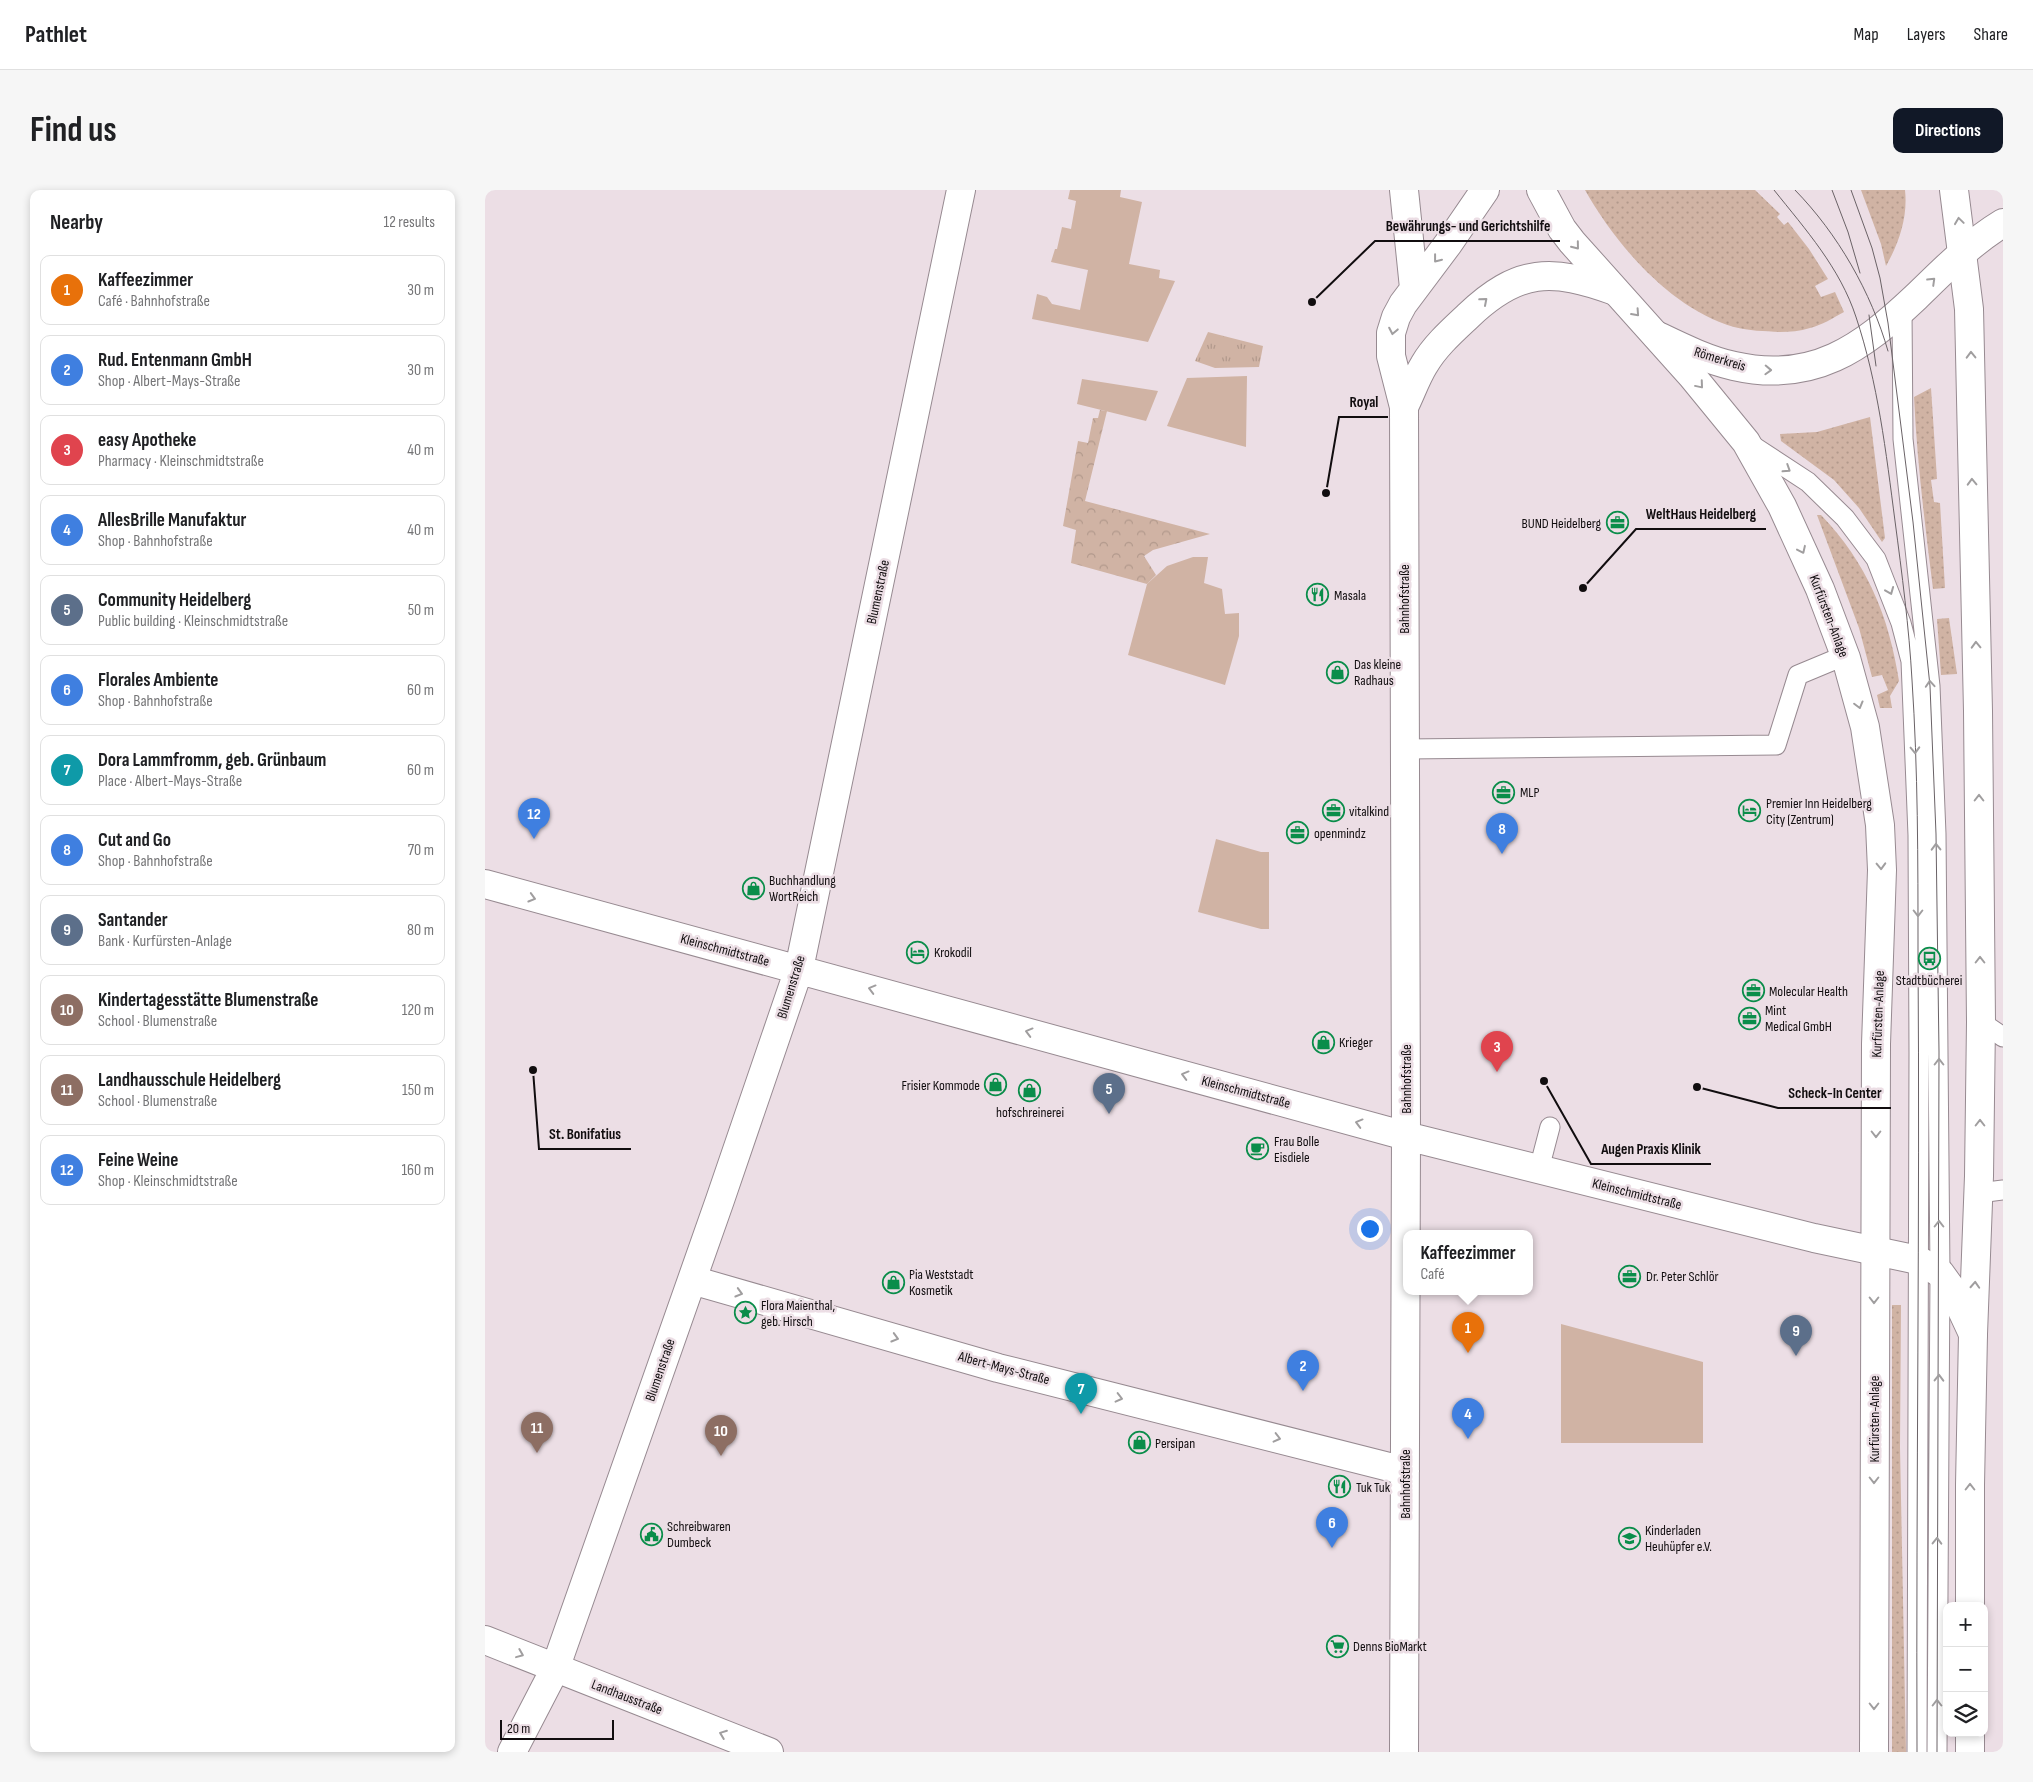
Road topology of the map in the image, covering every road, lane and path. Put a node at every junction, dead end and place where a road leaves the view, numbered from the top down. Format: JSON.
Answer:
{"nodes":[{"id":1,"x":961,"y":190,"type":"edge"},
{"id":2,"x":1404,"y":190,"type":"edge"},
{"id":3,"x":1485,"y":190,"type":"edge"},
{"id":4,"x":1541,"y":190,"type":"edge"},
{"id":5,"x":1954,"y":190,"type":"edge"},
{"id":6,"x":2003,"y":223,"type":"edge"},
{"id":7,"x":1963,"y":252,"type":"junction"},
{"id":8,"x":1414,"y":288,"type":"junction"},
{"id":9,"x":1615,"y":291,"type":"junction"},
{"id":10,"x":1902,"y":310,"type":"junction"},
{"id":11,"x":1656,"y":335,"type":"junction"},
{"id":12,"x":1404,"y":406,"type":"junction"},
{"id":13,"x":1747,"y":442,"type":"junction"},
{"id":14,"x":1847,"y":658,"type":"junction"},
{"id":15,"x":1405,"y":749,"type":"junction"},
{"id":16,"x":485,"y":884,"type":"edge"},
{"id":17,"x":799,"y":969,"type":"junction"},
{"id":18,"x":1981,"y":1022,"type":"junction"},
{"id":19,"x":2003,"y":1038,"type":"edge"},
{"id":20,"x":1551,"y":1127,"type":"dead end"},
{"id":21,"x":1406,"y":1136,"type":"junction"},
{"id":22,"x":1539,"y":1169,"type":"junction"},
{"id":23,"x":1991,"y":1191,"type":"edge"},
{"id":24,"x":1406,"y":1230,"type":"edge"},
{"id":25,"x":1874,"y":1251,"type":"junction"},
{"id":26,"x":1929,"y":1266,"type":"junction"},
{"id":27,"x":692,"y":1280,"type":"junction"},
{"id":28,"x":1406,"y":1295,"type":"edge"},
{"id":29,"x":1973,"y":1334,"type":"junction"},
{"id":30,"x":1405,"y":1471,"type":"junction"},
{"id":31,"x":1970,"y":1602,"type":"edge"},
{"id":32,"x":485,"y":1640,"type":"edge"},
{"id":33,"x":555,"y":1669,"type":"junction"},
{"id":34,"x":1970,"y":1737,"type":"edge"},
{"id":35,"x":512,"y":1752,"type":"edge"},
{"id":36,"x":769,"y":1752,"type":"edge"},
{"id":37,"x":1404,"y":1752,"type":"edge"},
{"id":38,"x":1874,"y":1752,"type":"edge"},
{"id":39,"x":1917,"y":1752,"type":"edge"},
{"id":40,"x":1937,"y":1752,"type":"edge"},
{"id":41,"x":1970,"y":1752,"type":"edge"}],
"edges":[{"from":1,"to":17,"type":"street","name":"Blumenstraße"},
{"from":2,"to":8,"type":"street"},
{"from":3,"to":8,"type":"street","name":"Bahnhofstraße","one_way":true},
{"from":4,"to":9,"type":"street","name":"Römerkreis","one_way":true},
{"from":7,"to":5,"type":"street","one_way":true},
{"from":6,"to":7,"type":"street","name":"Römerkreis"},
{"from":10,"to":7,"type":"street","name":"Römerkreis","one_way":true},
{"from":18,"to":7,"type":"street","one_way":true},
{"from":8,"to":12,"type":"street","name":"Bahnhofstraße","one_way":true},
{"from":9,"to":11,"type":"street","name":"Römerkreis","one_way":true},
{"from":12,"to":9,"type":"street","name":"Bahnhofstraße","one_way":true},
{"from":11,"to":10,"type":"street","name":"Römerkreis","one_way":true},
{"from":26,"to":10,"type":"lane","one_way":true},
{"from":11,"to":13,"type":"street","name":"Kurfürsten-Anlage","one_way":true},
{"from":12,"to":15,"type":"street","name":"Bahnhofstraße"},
{"from":13,"to":14,"type":"street","name":"Kurfürsten-Anlage","one_way":true},
{"from":13,"to":26,"type":"lane","one_way":true},
{"from":14,"to":15,"type":"lane"},
{"from":14,"to":25,"type":"street","name":"Kurfürsten-Anlage","one_way":true},
{"from":15,"to":21,"type":"street","name":"Bahnhofstraße"},
{"from":16,"to":17,"type":"street","name":"Kleinschmidtstraße","one_way":true},
{"from":21,"to":17,"type":"street","name":"Kleinschmidtstraße","one_way":true},
{"from":17,"to":27,"type":"street","name":"Blumenstraße"},
{"from":18,"to":19,"type":"lane"},
{"from":23,"to":18,"type":"street","one_way":true},
{"from":20,"to":22,"type":"lane"},
{"from":21,"to":22,"type":"street","name":"Kleinschmidtstraße"},
{"from":21,"to":24,"type":"street","name":"Bahnhofstraße"},
{"from":22,"to":25,"type":"street","name":"Kleinschmidtstraße"},
{"from":29,"to":23,"type":"street","one_way":true},
{"from":25,"to":26,"type":"street","name":"Kleinschmidtstraße"},
{"from":25,"to":38,"type":"street","name":"Kurfürsten-Anlage","one_way":true},
{"from":26,"to":29,"type":"street"},
{"from":26,"to":39,"type":"lane"},
{"from":40,"to":26,"type":"lane","one_way":true},
{"from":27,"to":30,"type":"street","name":"Albert-Mays-Straße","one_way":true},
{"from":27,"to":33,"type":"street","name":"Blumenstraße"},
{"from":28,"to":30,"type":"street","name":"Bahnhofstraße"},
{"from":31,"to":29,"type":"street","one_way":true},
{"from":30,"to":37,"type":"street","name":"Bahnhofstraße"},
{"from":32,"to":33,"type":"street","name":"Landhausstraße","one_way":true},
{"from":33,"to":35,"type":"street","name":"Blumenstraße"},
{"from":36,"to":33,"type":"street","name":"Landhausstraße","one_way":true},
{"from":34,"to":41,"type":"street"}]}
